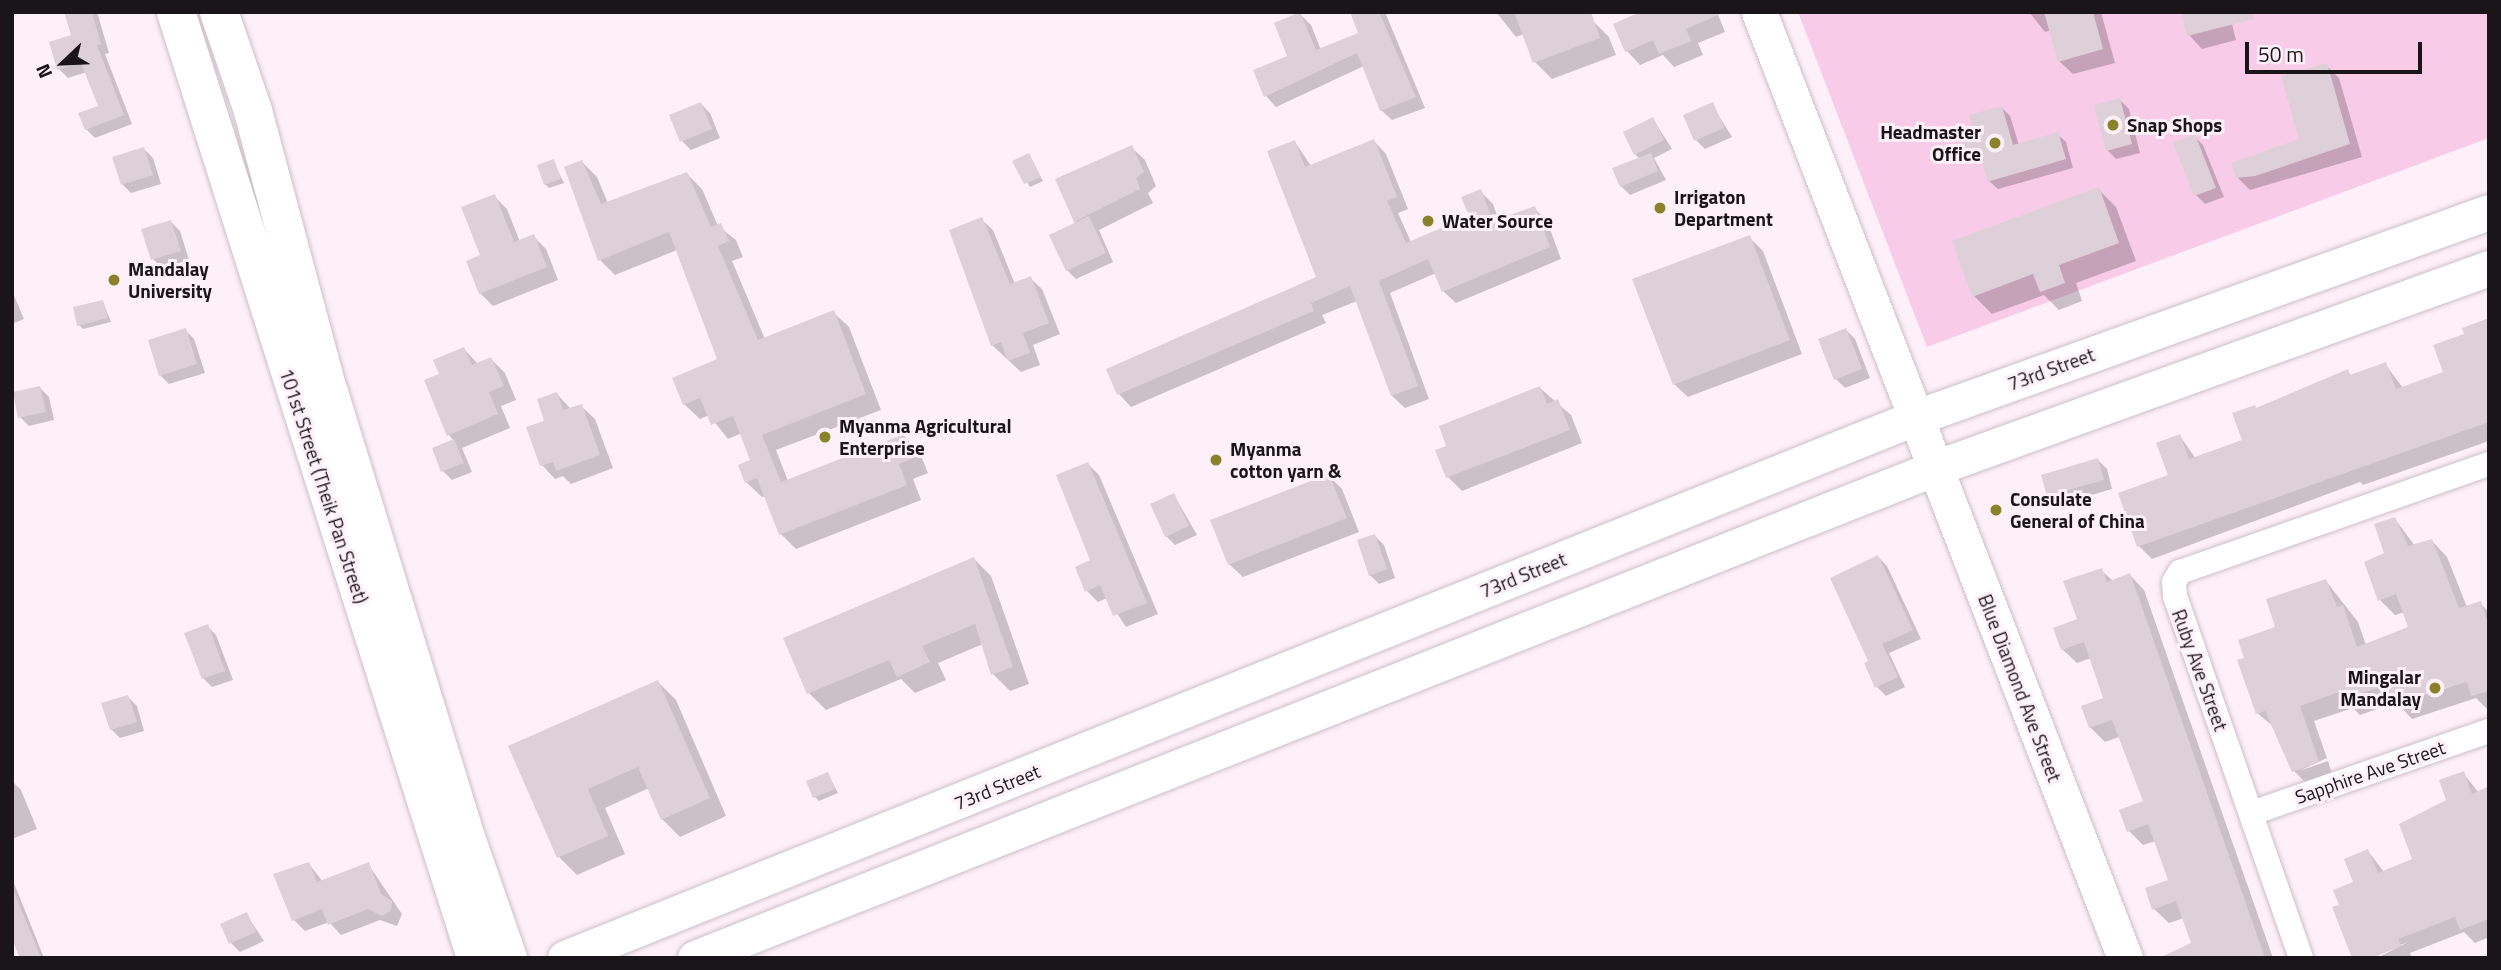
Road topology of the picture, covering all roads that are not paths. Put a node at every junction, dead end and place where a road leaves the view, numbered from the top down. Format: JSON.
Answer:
{"nodes":[{"id":1,"x":176,"y":12,"type":"edge"},
{"id":2,"x":219,"y":12,"type":"edge"},
{"id":3,"x":1759,"y":12,"type":"edge"},
{"id":4,"x":2489,"y":212,"type":"edge"},
{"id":5,"x":2489,"y":268,"type":"edge"},
{"id":6,"x":2223,"y":307,"type":"junction"},
{"id":7,"x":2238,"y":356,"type":"junction"},
{"id":8,"x":307,"y":378,"type":"junction"},
{"id":9,"x":1917,"y":417,"type":"junction"},
{"id":10,"x":2489,"y":464,"type":"edge"},
{"id":11,"x":1935,"y":468,"type":"junction"},
{"id":12,"x":2489,"y":731,"type":"edge"},
{"id":13,"x":2252,"y":813,"type":"junction"},
{"id":14,"x":475,"y":958,"type":"edge"},
{"id":15,"x":508,"y":958,"type":"edge"},
{"id":16,"x":565,"y":958,"type":"edge"},
{"id":17,"x":695,"y":958,"type":"edge"},
{"id":18,"x":2124,"y":958,"type":"edge"},
{"id":19,"x":2301,"y":958,"type":"edge"}],
"edges":[{"from":1,"to":8,"type":"main road","name":"101st Street (Theik Pan Street)"},
{"from":2,"to":8,"type":"main road","name":"101st Street (Theik Pan Street)"},
{"from":3,"to":9,"type":"main road","name":"Blue Diamond Ave Street"},
{"from":4,"to":6,"type":"main road","name":"73rd Street"},
{"from":5,"to":7,"type":"main road"},
{"from":6,"to":7,"type":"main road"},
{"from":6,"to":9,"type":"main road","name":"73rd Street"},
{"from":7,"to":11,"type":"main road"},
{"from":8,"to":14,"type":"main road","name":"101st Street (Theik Pan Street)"},
{"from":8,"to":15,"type":"main road","name":"101st Street (Theik Pan Street)"},
{"from":9,"to":11,"type":"main road","name":"Blue Diamond Ave Street"},
{"from":9,"to":16,"type":"main road","name":"73rd Street"},
{"from":10,"to":13,"type":"street","name":"Ruby Ave Street"},
{"from":11,"to":17,"type":"main road"},
{"from":11,"to":18,"type":"main road","name":"Blue Diamond Ave Street"},
{"from":12,"to":13,"type":"street","name":"Sapphire Ave Street"},
{"from":13,"to":19,"type":"street","name":"Ruby Ave Street"}]}
